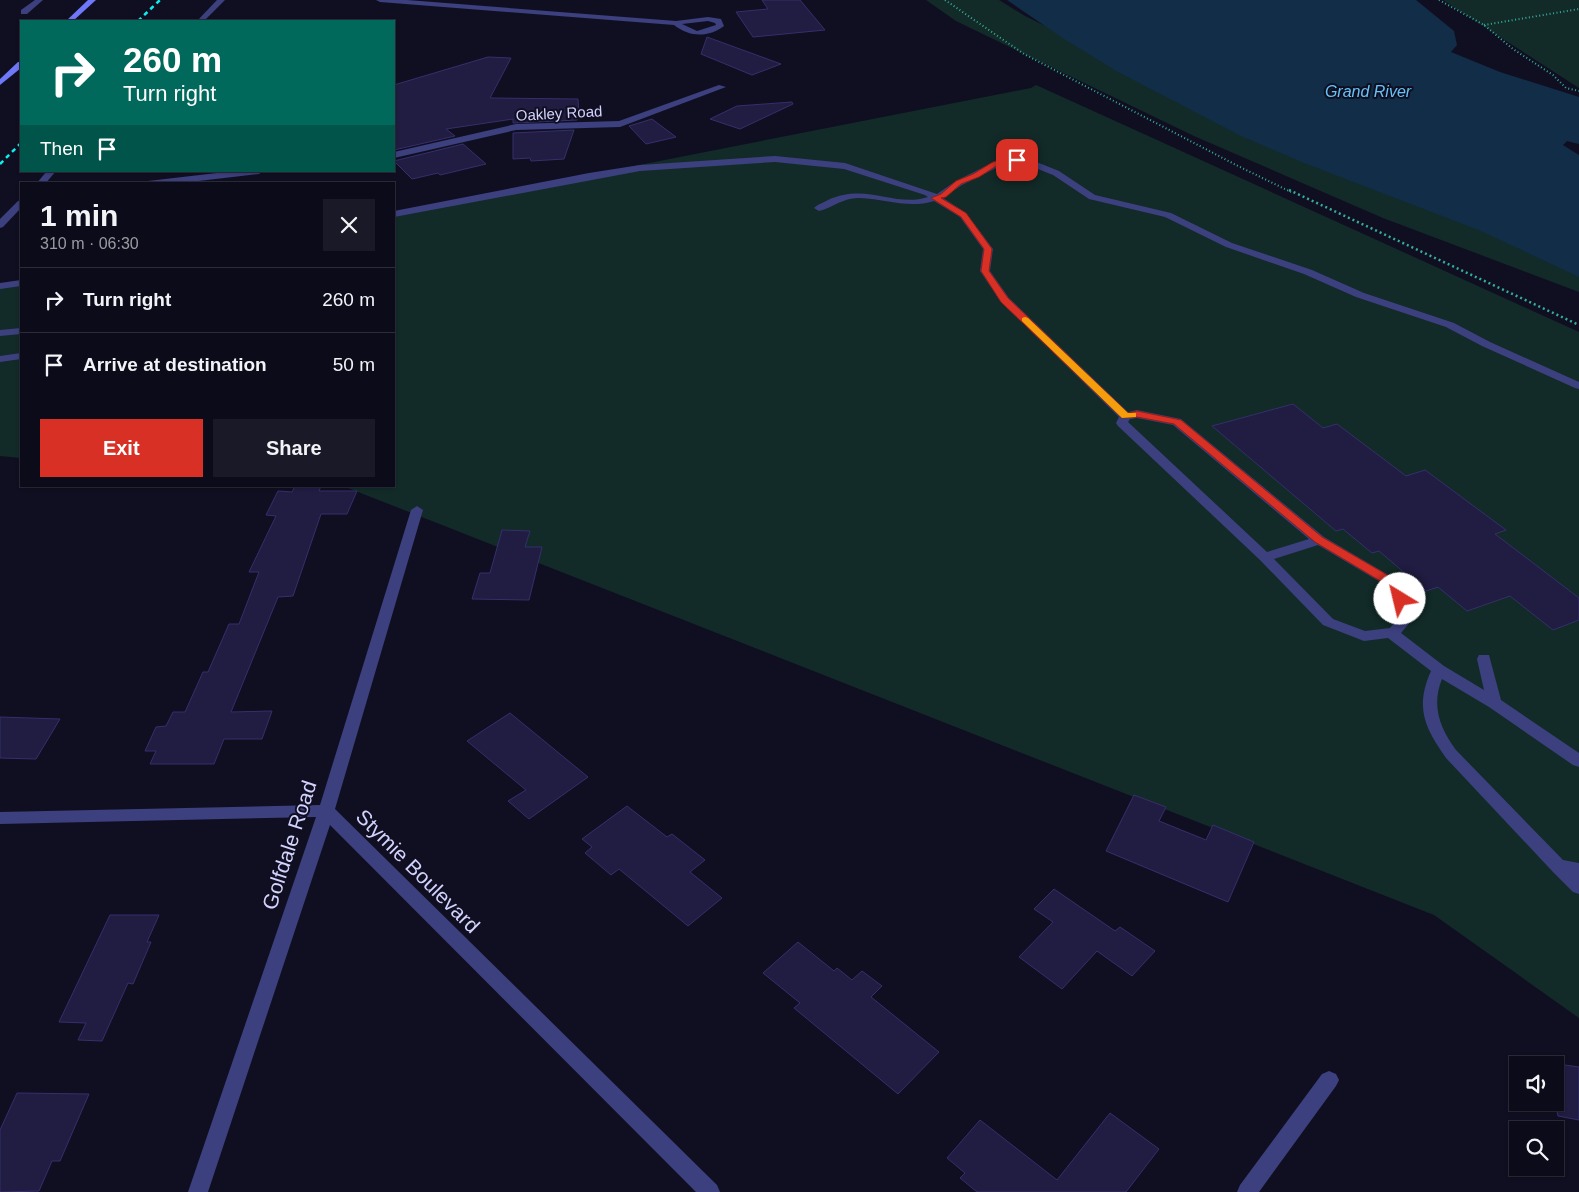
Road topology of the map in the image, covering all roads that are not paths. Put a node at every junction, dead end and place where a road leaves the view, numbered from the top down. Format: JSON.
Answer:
{"nodes":[{"id":1,"x":38,"y":0,"type":"edge"},
{"id":2,"x":92,"y":0,"type":"edge"},
{"id":3,"x":221,"y":0,"type":"edge"},
{"id":4,"x":380,"y":0,"type":"edge"},
{"id":5,"x":24,"y":12,"type":"dead end"},
{"id":6,"x":70,"y":20,"type":"edge"},
{"id":7,"x":201,"y":20,"type":"edge"},
{"id":8,"x":676,"y":23,"type":"junction"},
{"id":9,"x":20,"y":65,"type":"edge"},
{"id":10,"x":0,"y":83,"type":"edge"},
{"id":11,"x":722,"y":88,"type":"dead end"},
{"id":12,"x":395,"y":154,"type":"edge"},
{"id":13,"x":51,"y":172,"type":"edge"},
{"id":14,"x":250,"y":172,"type":"edge"},
{"id":15,"x":42,"y":182,"type":"edge"},
{"id":16,"x":165,"y":182,"type":"edge"},
{"id":17,"x":935,"y":198,"type":"junction"},
{"id":18,"x":20,"y":204,"type":"edge"},
{"id":19,"x":819,"y":208,"type":"dead end"},
{"id":20,"x":395,"y":214,"type":"edge"},
{"id":21,"x":0,"y":225,"type":"edge"},
{"id":22,"x":20,"y":283,"type":"edge"},
{"id":23,"x":0,"y":286,"type":"edge"},
{"id":24,"x":20,"y":331,"type":"edge"},
{"id":25,"x":0,"y":333,"type":"edge"},
{"id":26,"x":20,"y":356,"type":"edge"},
{"id":27,"x":0,"y":359,"type":"edge"},
{"id":28,"x":1579,"y":386,"type":"edge"},
{"id":29,"x":1126,"y":416,"type":"junction"},
{"id":30,"x":417,"y":510,"type":"dead end"},
{"id":31,"x":1319,"y":540,"type":"junction"},
{"id":32,"x":1265,"y":557,"type":"junction"},
{"id":33,"x":1391,"y":632,"type":"junction"},
{"id":34,"x":1484,"y":659,"type":"dead end"},
{"id":35,"x":1439,"y":670,"type":"junction"},
{"id":36,"x":1494,"y":702,"type":"junction"},
{"id":37,"x":1579,"y":761,"type":"edge"},
{"id":38,"x":326,"y":811,"type":"junction"},
{"id":39,"x":0,"y":818,"type":"edge"},
{"id":40,"x":1559,"y":867,"type":"junction"},
{"id":41,"x":1579,"y":870,"type":"edge"},
{"id":42,"x":1579,"y":887,"type":"edge"},
{"id":43,"x":1330,"y":1080,"type":"dead end"},
{"id":44,"x":198,"y":1192,"type":"edge"},
{"id":45,"x":710,"y":1192,"type":"edge"},
{"id":46,"x":1247,"y":1192,"type":"edge"}],
"edges":[{"from":1,"to":5,"type":"street"},
{"from":2,"to":6,"type":"main road"},
{"from":3,"to":7,"type":"street"},
{"from":4,"to":8,"type":"street"},
{"from":8,"to":8,"type":"street"},
{"from":9,"to":10,"type":"main road"},
{"from":11,"to":12,"type":"street","name":"Oakley Road"},
{"from":13,"to":15,"type":"street"},
{"from":14,"to":16,"type":"street"},
{"from":17,"to":19,"type":"street"},
{"from":17,"to":20,"type":"street"},
{"from":17,"to":28,"type":"street"},
{"from":17,"to":29,"type":"street"},
{"from":18,"to":21,"type":"street"},
{"from":22,"to":23,"type":"street"},
{"from":24,"to":25,"type":"street"},
{"from":26,"to":27,"type":"street"},
{"from":29,"to":31,"type":"street"},
{"from":29,"to":32,"type":"street"},
{"from":30,"to":38,"type":"street","name":"Golfdale Road"},
{"from":31,"to":32,"type":"street"},
{"from":31,"to":33,"type":"street"},
{"from":32,"to":33,"type":"street"},
{"from":33,"to":35,"type":"street"},
{"from":34,"to":36,"type":"street"},
{"from":35,"to":36,"type":"street"},
{"from":35,"to":40,"type":"street"},
{"from":36,"to":37,"type":"street"},
{"from":38,"to":39,"type":"street"},
{"from":38,"to":44,"type":"street","name":"Golfdale Road"},
{"from":38,"to":45,"type":"street","name":"Stymie Boulevard"},
{"from":40,"to":41,"type":"street"},
{"from":40,"to":42,"type":"street"},
{"from":43,"to":46,"type":"street"}]}
